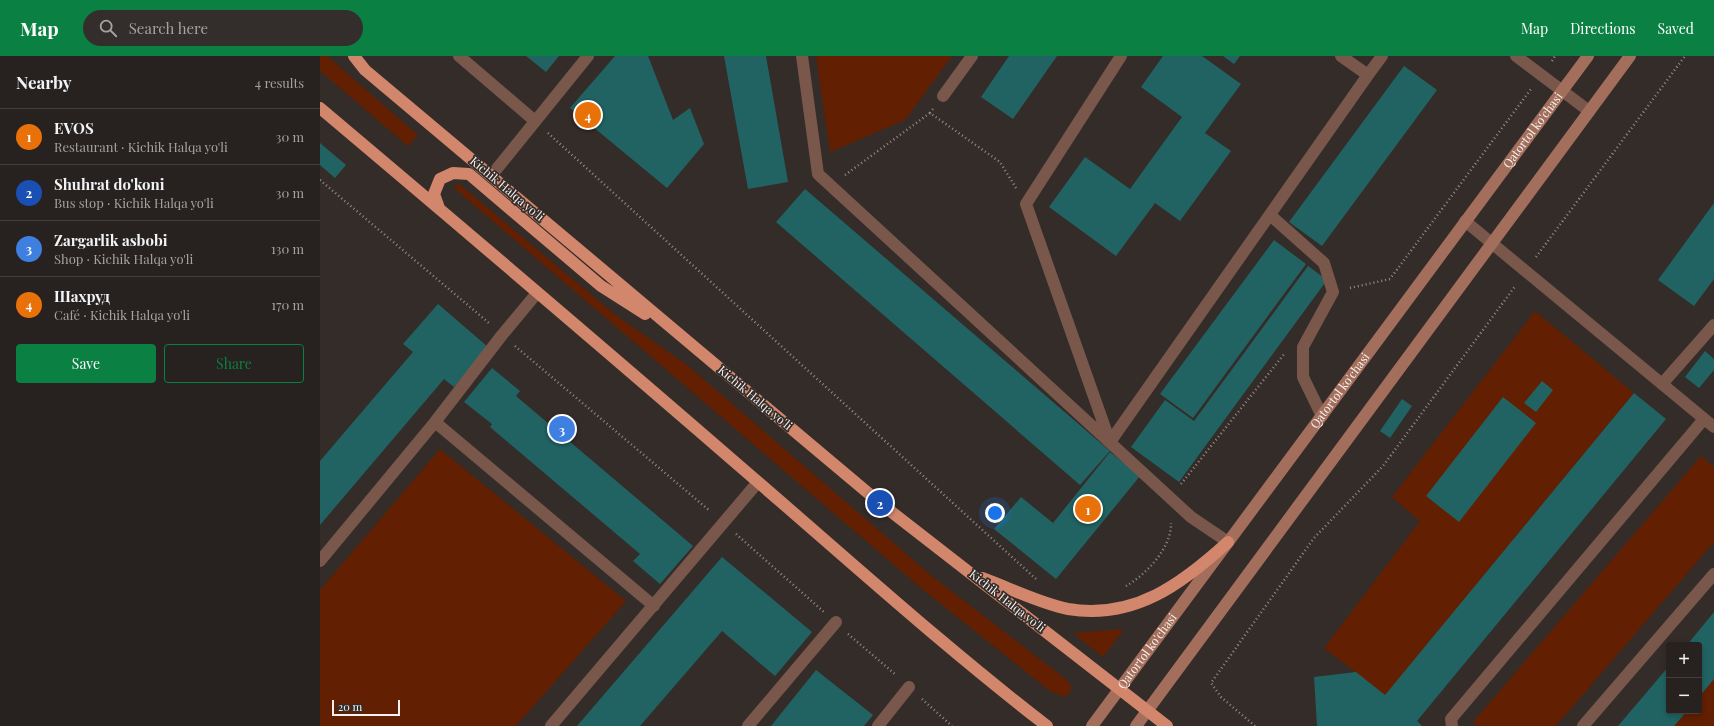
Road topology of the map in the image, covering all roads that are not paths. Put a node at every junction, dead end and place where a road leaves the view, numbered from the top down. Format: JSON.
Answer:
{"nodes":[{"id":1,"x":354,"y":56,"type":"edge"},
{"id":2,"x":459,"y":56,"type":"edge"},
{"id":3,"x":588,"y":56,"type":"edge"},
{"id":4,"x":802,"y":56,"type":"edge"},
{"id":5,"x":972,"y":56,"type":"edge"},
{"id":6,"x":1121,"y":56,"type":"edge"},
{"id":7,"x":1341,"y":56,"type":"edge"},
{"id":8,"x":1382,"y":56,"type":"edge"},
{"id":9,"x":1516,"y":56,"type":"edge"},
{"id":10,"x":1588,"y":56,"type":"edge"},
{"id":11,"x":1630,"y":56,"type":"edge"},
{"id":12,"x":1368,"y":75,"type":"junction"},
{"id":13,"x":1562,"y":90,"type":"junction"},
{"id":14,"x":942,"y":96,"type":"road end"},
{"id":15,"x":320,"y":108,"type":"edge"},
{"id":16,"x":1590,"y":110,"type":"junction"},
{"id":17,"x":535,"y":121,"type":"junction"},
{"id":18,"x":491,"y":176,"type":"junction"},
{"id":19,"x":440,"y":210,"type":"junction"},
{"id":20,"x":1270,"y":215,"type":"junction"},
{"id":21,"x":1465,"y":221,"type":"junction"},
{"id":22,"x":1492,"y":243,"type":"junction"},
{"id":23,"x":537,"y":293,"type":"junction"},
{"id":24,"x":1714,"y":324,"type":"edge"},
{"id":25,"x":694,"y":347,"type":"junction"},
{"id":26,"x":1662,"y":384,"type":"junction"},
{"id":27,"x":1322,"y":416,"type":"junction"},
{"id":28,"x":1704,"y":419,"type":"junction"},
{"id":29,"x":435,"y":422,"type":"junction"},
{"id":30,"x":1714,"y":427,"type":"edge"},
{"id":31,"x":1110,"y":442,"type":"junction"},
{"id":32,"x":758,"y":482,"type":"junction"},
{"id":33,"x":1228,"y":542,"type":"junction"},
{"id":34,"x":320,"y":562,"type":"edge"},
{"id":35,"x":1714,"y":574,"type":"edge"},
{"id":36,"x":972,"y":575,"type":"junction"},
{"id":37,"x":654,"y":606,"type":"junction"},
{"id":38,"x":836,"y":622,"type":"road end"},
{"id":39,"x":909,"y":687,"type":"road end"},
{"id":40,"x":1120,"y":689,"type":"junction"},
{"id":41,"x":1147,"y":711,"type":"junction"},
{"id":42,"x":551,"y":726,"type":"edge"},
{"id":43,"x":748,"y":726,"type":"edge"},
{"id":44,"x":878,"y":726,"type":"edge"},
{"id":45,"x":1047,"y":726,"type":"edge"},
{"id":46,"x":1092,"y":726,"type":"edge"},
{"id":47,"x":1136,"y":726,"type":"edge"},
{"id":48,"x":1167,"y":726,"type":"edge"},
{"id":49,"x":1452,"y":726,"type":"edge"},
{"id":50,"x":1583,"y":726,"type":"edge"}],
"edges":[{"from":1,"to":18,"type":"highway","name":"Kichik Halqa yo'li"},
{"from":2,"to":17,"type":"street"},
{"from":3,"to":17,"type":"street"},
{"from":4,"to":31,"type":"street"},
{"from":5,"to":14,"type":"street"},
{"from":6,"to":31,"type":"street"},
{"from":7,"to":12,"type":"street"},
{"from":8,"to":12,"type":"street"},
{"from":9,"to":13,"type":"street"},
{"from":10,"to":13,"type":"main road","name":"Qatortol ko'chasi"},
{"from":11,"to":16,"type":"main road"},
{"from":12,"to":20,"type":"street"},
{"from":13,"to":16,"type":"street"},
{"from":13,"to":21,"type":"main road","name":"Qatortol ko'chasi"},
{"from":15,"to":19,"type":"highway"},
{"from":16,"to":22,"type":"main road"},
{"from":17,"to":18,"type":"street"},
{"from":18,"to":25,"type":"highway","name":"Kichik Halqa yo'li"},
{"from":19,"to":23,"type":"highway"},
{"from":19,"to":25,"type":"highway"},
{"from":20,"to":27,"type":"street"},
{"from":20,"to":31,"type":"street"},
{"from":21,"to":22,"type":"street"},
{"from":21,"to":27,"type":"main road","name":"Qatortol ko'chasi"},
{"from":22,"to":26,"type":"street"},
{"from":22,"to":41,"type":"main road"},
{"from":23,"to":29,"type":"street"},
{"from":23,"to":32,"type":"highway"},
{"from":24,"to":26,"type":"street"},
{"from":25,"to":36,"type":"highway","name":"Kichik Halqa yo'li"},
{"from":26,"to":28,"type":"street"},
{"from":27,"to":33,"type":"main road","name":"Qatortol ko'chasi"},
{"from":28,"to":30,"type":"street"},
{"from":28,"to":49,"type":"street"},
{"from":29,"to":34,"type":"street"},
{"from":29,"to":37,"type":"street"},
{"from":31,"to":33,"type":"street"},
{"from":32,"to":37,"type":"street"},
{"from":32,"to":45,"type":"highway"},
{"from":33,"to":36,"type":"highway"},
{"from":33,"to":40,"type":"main road","name":"Qatortol ko'chasi"},
{"from":35,"to":50,"type":"street"},
{"from":36,"to":40,"type":"highway","name":"Kichik Halqa yo'li"},
{"from":37,"to":42,"type":"street"},
{"from":38,"to":43,"type":"street"},
{"from":39,"to":44,"type":"street"},
{"from":40,"to":41,"type":"highway","name":"Kichik Halqa yo'li"},
{"from":40,"to":46,"type":"main road","name":"Qatortol ko'chasi"},
{"from":41,"to":47,"type":"main road"},
{"from":41,"to":48,"type":"highway","name":"Kichik Halqa yo'li"}]}
